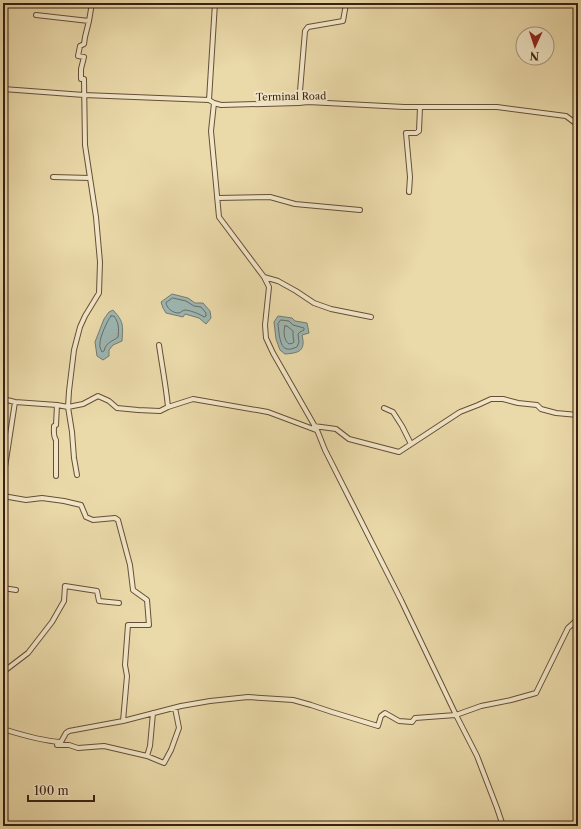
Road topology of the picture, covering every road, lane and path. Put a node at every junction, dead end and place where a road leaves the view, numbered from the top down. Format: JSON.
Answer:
{"nodes":[{"id":1,"x":92,"y":3,"type":"edge"},
{"id":2,"x":215,"y":3,"type":"edge"},
{"id":3,"x":347,"y":3,"type":"edge"},
{"id":4,"x":36,"y":15,"type":"dead end"},
{"id":5,"x":90,"y":21,"type":"junction"},
{"id":6,"x":3,"y":89,"type":"edge"},
{"id":7,"x":84,"y":95,"type":"junction"},
{"id":8,"x":209,"y":100,"type":"junction"},
{"id":9,"x":214,"y":103,"type":"junction"},
{"id":10,"x":299,"y":103,"type":"junction"},
{"id":11,"x":420,"y":107,"type":"junction"},
{"id":12,"x":578,"y":125,"type":"edge"},
{"id":13,"x":53,"y":177,"type":"dead end"},
{"id":14,"x":90,"y":178,"type":"junction"},
{"id":15,"x":409,"y":192,"type":"dead end"},
{"id":16,"x":217,"y":198,"type":"junction"},
{"id":17,"x":360,"y":210,"type":"dead end"},
{"id":18,"x":264,"y":277,"type":"junction"},
{"id":19,"x":371,"y":317,"type":"dead end"},
{"id":20,"x":159,"y":345,"type":"dead end"},
{"id":21,"x":3,"y":399,"type":"edge"},
{"id":22,"x":15,"y":402,"type":"junction"},
{"id":23,"x":57,"y":405,"type":"junction"},
{"id":24,"x":68,"y":407,"type":"junction"},
{"id":25,"x":168,"y":407,"type":"junction"},
{"id":26,"x":384,"y":408,"type":"dead end"},
{"id":27,"x":578,"y":415,"type":"edge"},
{"id":28,"x":315,"y":428,"type":"junction"},
{"id":29,"x":411,"y":444,"type":"junction"},
{"id":30,"x":77,"y":475,"type":"dead end"},
{"id":31,"x":56,"y":476,"type":"dead end"},
{"id":32,"x":3,"y":480,"type":"edge"},
{"id":33,"x":3,"y":496,"type":"edge"},
{"id":34,"x":3,"y":588,"type":"edge"},
{"id":35,"x":16,"y":590,"type":"dead end"},
{"id":36,"x":119,"y":603,"type":"dead end"},
{"id":37,"x":578,"y":619,"type":"edge"},
{"id":38,"x":3,"y":672,"type":"edge"},
{"id":39,"x":175,"y":708,"type":"junction"},
{"id":40,"x":153,"y":713,"type":"junction"},
{"id":41,"x":456,"y":715,"type":"junction"},
{"id":42,"x":123,"y":721,"type":"junction"},
{"id":43,"x":3,"y":729,"type":"edge"},
{"id":44,"x":55,"y":742,"type":"junction"},
{"id":45,"x":147,"y":756,"type":"junction"},
{"id":46,"x":503,"y":826,"type":"edge"}],
"edges":[{"from":1,"to":5,"type":"street"},
{"from":2,"to":8,"type":"street"},
{"from":3,"to":10,"type":"street"},
{"from":4,"to":5,"type":"street"},
{"from":5,"to":7,"type":"street"},
{"from":6,"to":7,"type":"street","name":"Terminal Road"},
{"from":7,"to":8,"type":"street","name":"Terminal Road"},
{"from":7,"to":14,"type":"street"},
{"from":8,"to":9,"type":"street","name":"Terminal Road"},
{"from":9,"to":10,"type":"street","name":"Terminal Road"},
{"from":9,"to":16,"type":"street"},
{"from":10,"to":11,"type":"street","name":"Terminal Road"},
{"from":11,"to":12,"type":"street","name":"Terminal Road"},
{"from":11,"to":15,"type":"street"},
{"from":13,"to":14,"type":"street"},
{"from":14,"to":24,"type":"street"},
{"from":16,"to":17,"type":"street"},
{"from":16,"to":18,"type":"street"},
{"from":18,"to":19,"type":"street"},
{"from":18,"to":28,"type":"street"},
{"from":20,"to":25,"type":"street"},
{"from":21,"to":22,"type":"street"},
{"from":22,"to":23,"type":"street"},
{"from":22,"to":32,"type":"street"},
{"from":23,"to":24,"type":"street"},
{"from":23,"to":31,"type":"street"},
{"from":24,"to":25,"type":"street"},
{"from":24,"to":30,"type":"street"},
{"from":25,"to":28,"type":"street"},
{"from":26,"to":29,"type":"street"},
{"from":27,"to":29,"type":"street"},
{"from":28,"to":29,"type":"street"},
{"from":28,"to":41,"type":"street"},
{"from":33,"to":42,"type":"street"},
{"from":34,"to":35,"type":"street"},
{"from":36,"to":38,"type":"street"},
{"from":37,"to":41,"type":"street"},
{"from":39,"to":40,"type":"street"},
{"from":39,"to":41,"type":"street"},
{"from":39,"to":45,"type":"street"},
{"from":40,"to":42,"type":"street"},
{"from":40,"to":45,"type":"street"},
{"from":41,"to":46,"type":"street"},
{"from":42,"to":44,"type":"street"},
{"from":43,"to":44,"type":"street"},
{"from":44,"to":45,"type":"street"}]}
